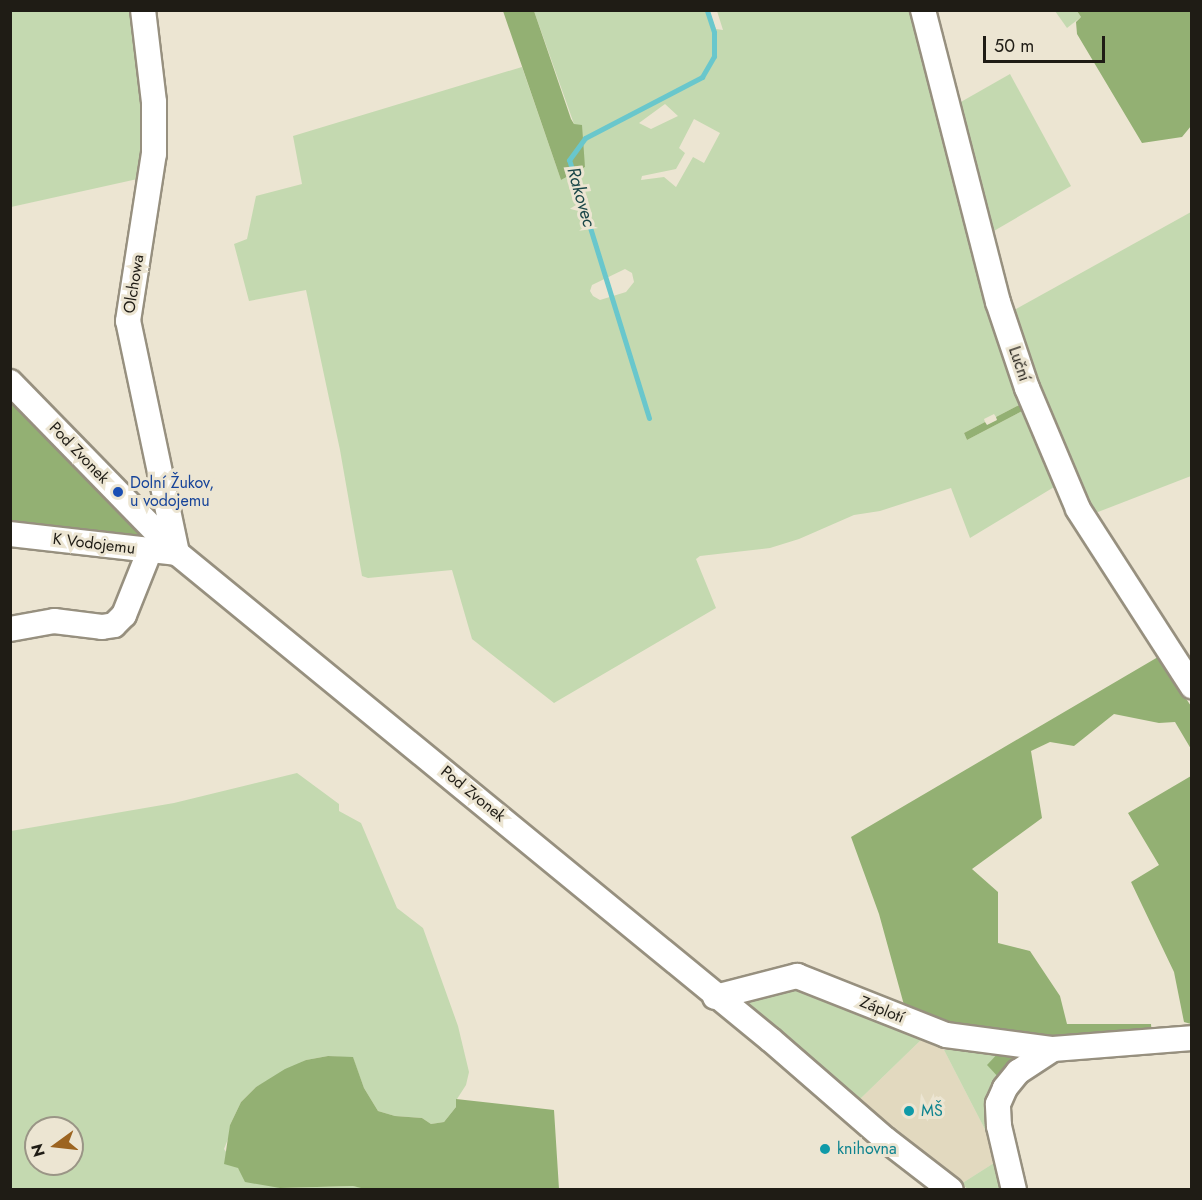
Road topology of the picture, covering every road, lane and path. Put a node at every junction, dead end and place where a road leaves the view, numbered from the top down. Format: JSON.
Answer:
{"nodes":[{"id":1,"x":143,"y":10,"type":"edge"},
{"id":2,"x":923,"y":10,"type":"edge"},
{"id":3,"x":10,"y":382,"type":"edge"},
{"id":4,"x":10,"y":534,"type":"edge"},
{"id":5,"x":150,"y":550,"type":"junction"},
{"id":6,"x":177,"y":553,"type":"junction"},
{"id":7,"x":10,"y":629,"type":"edge"},
{"id":8,"x":1191,"y":686,"type":"edge"},
{"id":9,"x":715,"y":997,"type":"junction"},
{"id":10,"x":1191,"y":1038,"type":"edge"},
{"id":11,"x":1053,"y":1049,"type":"junction"},
{"id":12,"x":951,"y":1190,"type":"edge"},
{"id":13,"x":1014,"y":1190,"type":"edge"}],
"edges":[{"from":1,"to":6,"type":"street","name":"Olchowa"},
{"from":2,"to":8,"type":"street","name":"Luční"},
{"from":3,"to":6,"type":"street","name":"Pod Zvonek"},
{"from":4,"to":5,"type":"street","name":"K Vodojemu"},
{"from":5,"to":6,"type":"street","name":"K Vodojemu"},
{"from":5,"to":7,"type":"street"},
{"from":6,"to":9,"type":"street","name":"Pod Zvonek"},
{"from":9,"to":11,"type":"street","name":"Záplotí"},
{"from":9,"to":12,"type":"street","name":"Pod Zvonek"},
{"from":10,"to":11,"type":"street","name":"Záplotí"},
{"from":11,"to":13,"type":"street","name":"Záplotí"}]}
